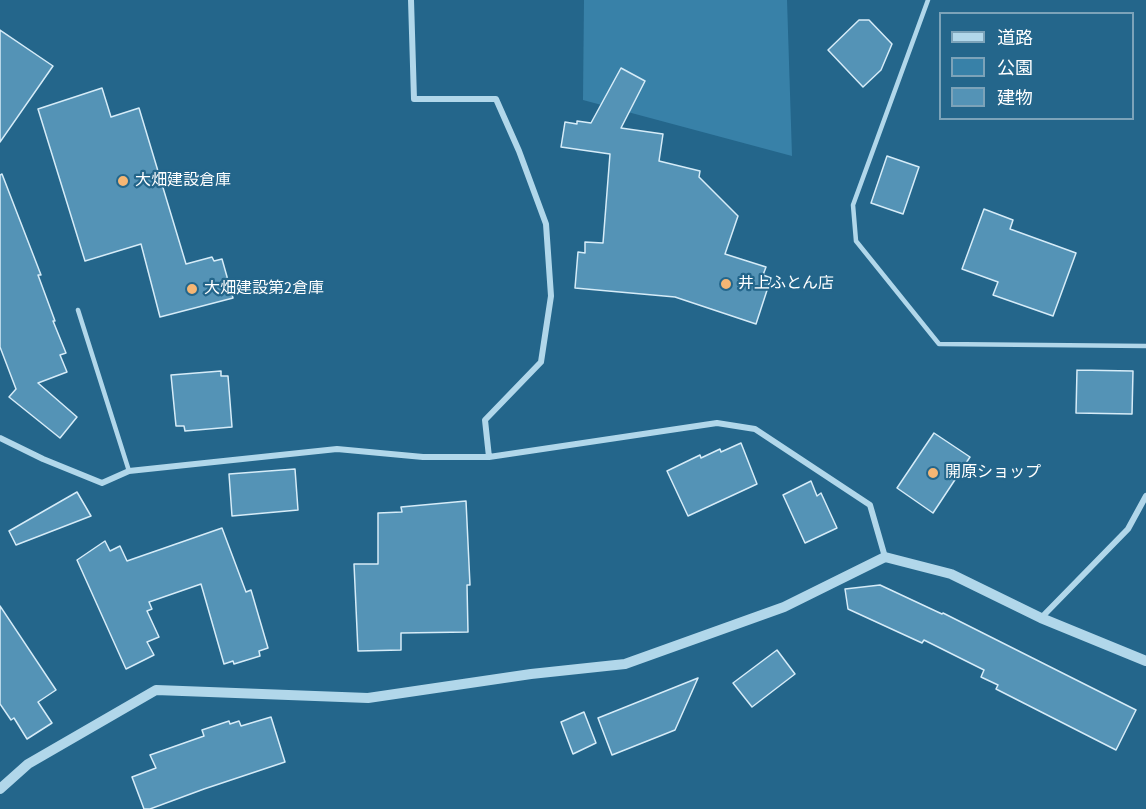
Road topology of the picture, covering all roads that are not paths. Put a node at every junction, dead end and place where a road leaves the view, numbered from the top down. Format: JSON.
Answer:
{"nodes":[{"id":1,"x":411,"y":0,"type":"edge"},
{"id":2,"x":928,"y":0,"type":"edge"},
{"id":3,"x":78,"y":310,"type":"dead end"},
{"id":4,"x":1146,"y":346,"type":"edge"},
{"id":5,"x":0,"y":438,"type":"edge"},
{"id":6,"x":489,"y":457,"type":"junction"},
{"id":7,"x":129,"y":471,"type":"junction"},
{"id":8,"x":1146,"y":495,"type":"edge"},
{"id":9,"x":885,"y":557,"type":"junction"},
{"id":10,"x":1041,"y":618,"type":"junction"},
{"id":11,"x":1146,"y":661,"type":"edge"},
{"id":12,"x":0,"y":789,"type":"edge"}],
"edges":[{"from":1,"to":6,"type":"street"},
{"from":2,"to":4,"type":"lane"},
{"from":3,"to":7,"type":"lane"},
{"from":5,"to":7,"type":"street"},
{"from":6,"to":7,"type":"street"},
{"from":6,"to":9,"type":"street"},
{"from":8,"to":10,"type":"street"},
{"from":9,"to":10,"type":"street"},
{"from":9,"to":12,"type":"street"},
{"from":10,"to":11,"type":"street"}]}
